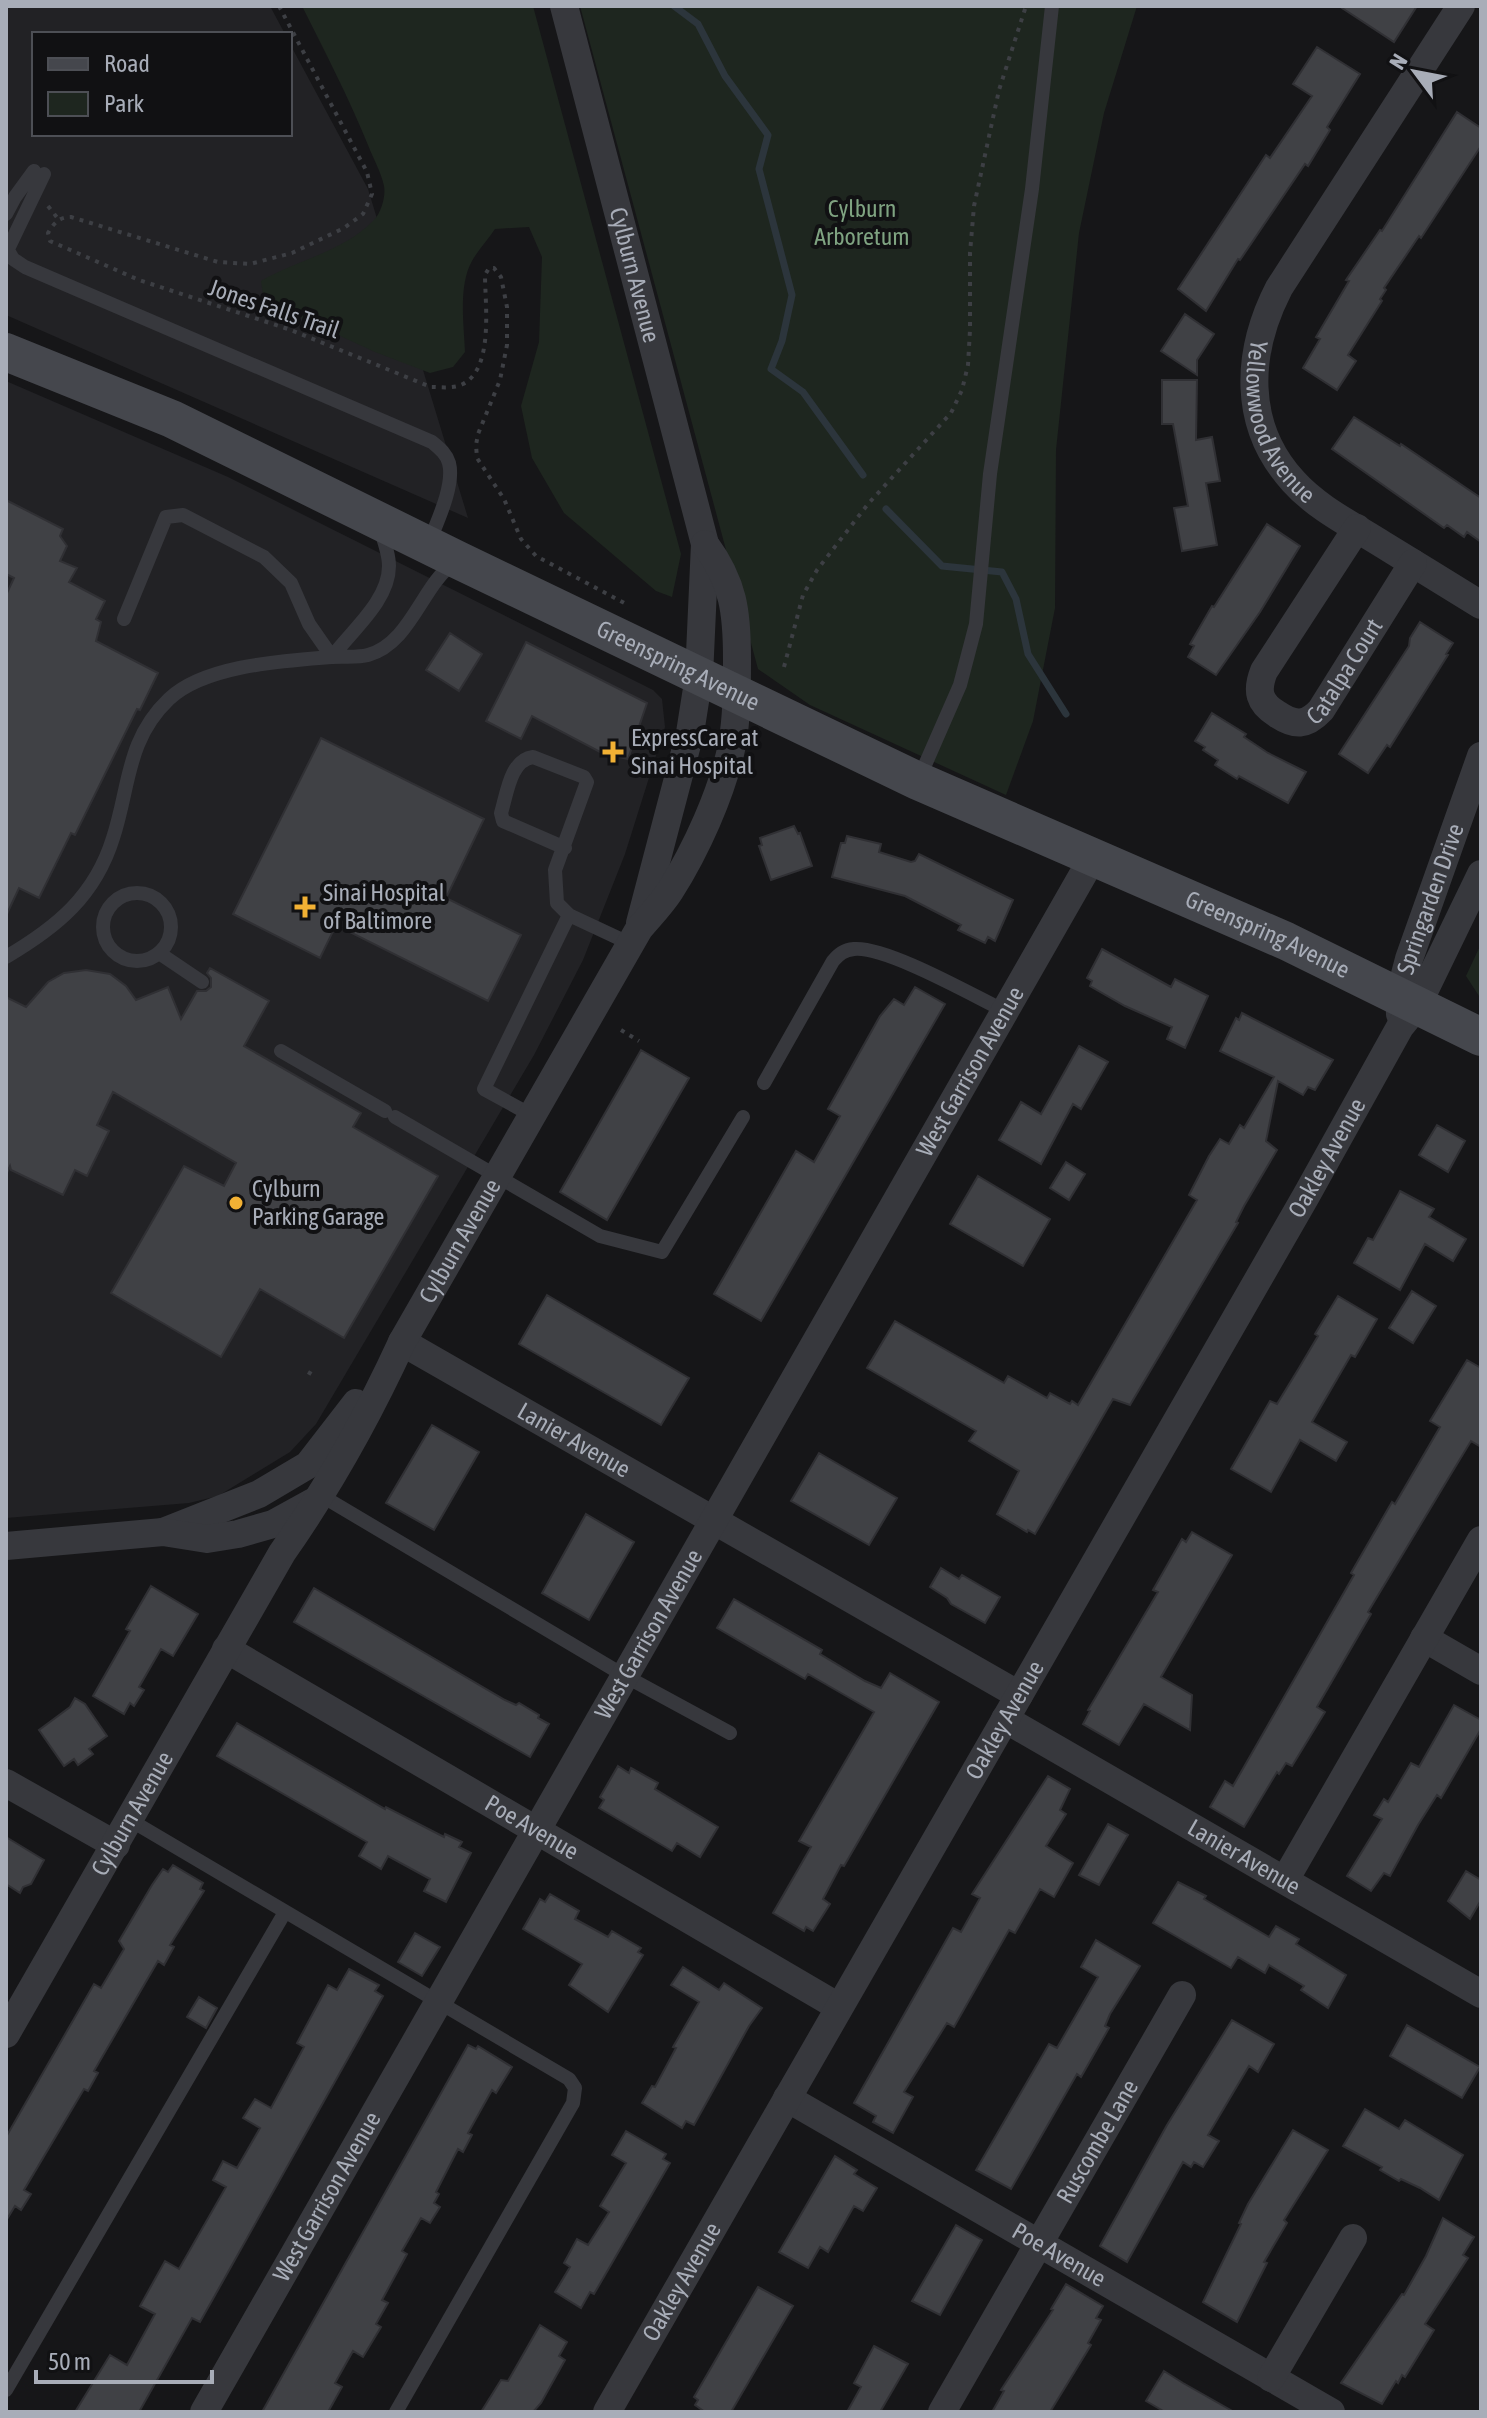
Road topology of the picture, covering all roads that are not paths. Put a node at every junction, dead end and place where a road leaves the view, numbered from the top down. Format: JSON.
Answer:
{"nodes":[{"id":1,"x":564,"y":6,"type":"edge"},
{"id":2,"x":1052,"y":6,"type":"edge"},
{"id":3,"x":1461,"y":6,"type":"edge"},
{"id":4,"x":6,"y":214,"type":"edge"},
{"id":5,"x":6,"y":249,"type":"edge"},
{"id":6,"x":6,"y":352,"type":"edge"},
{"id":7,"x":377,"y":520,"type":"junction"},
{"id":8,"x":1357,"y":528,"type":"junction"},
{"id":9,"x":705,"y":544,"type":"junction"},
{"id":10,"x":443,"y":553,"type":"junction"},
{"id":11,"x":1413,"y":563,"type":"junction"},
{"id":12,"x":1481,"y":605,"type":"edge"},
{"id":13,"x":124,"y":619,"type":"dead end"},
{"id":14,"x":332,"y":657,"type":"junction"},
{"id":15,"x":699,"y":676,"type":"junction"},
{"id":16,"x":737,"y":695,"type":"junction"},
{"id":17,"x":1481,"y":756,"type":"edge"},
{"id":18,"x":918,"y":781,"type":"junction"},
{"id":19,"x":565,"y":848,"type":"junction"},
{"id":20,"x":1093,"y":857,"type":"junction"},
{"id":21,"x":1481,"y":874,"type":"edge"},
{"id":22,"x":92,"y":884,"type":"junction"},
{"id":23,"x":115,"y":900,"type":"junction"},
{"id":24,"x":569,"y":915,"type":"junction"},
{"id":25,"x":635,"y":937,"type":"junction"},
{"id":26,"x":159,"y":953,"type":"junction"},
{"id":27,"x":6,"y":957,"type":"edge"},
{"id":28,"x":202,"y":982,"type":"dead end"},
{"id":29,"x":1406,"y":1010,"type":"junction"},
{"id":30,"x":1005,"y":1011,"type":"junction"},
{"id":31,"x":1481,"y":1037,"type":"edge"},
{"id":32,"x":281,"y":1051,"type":"dead end"},
{"id":33,"x":764,"y":1083,"type":"dead end"},
{"id":34,"x":533,"y":1116,"type":"junction"},
{"id":35,"x":743,"y":1117,"type":"dead end"},
{"id":36,"x":498,"y":1177,"type":"junction"},
{"id":37,"x":402,"y":1342,"type":"junction"},
{"id":38,"x":338,"y":1429,"type":"junction"},
{"id":39,"x":322,"y":1496,"type":"junction"},
{"id":40,"x":272,"y":1510,"type":"junction"},
{"id":41,"x":714,"y":1520,"type":"junction"},
{"id":42,"x":1481,"y":1540,"type":"edge"},
{"id":43,"x":6,"y":1546,"type":"edge"},
{"id":44,"x":282,"y":1553,"type":"junction"},
{"id":45,"x":1424,"y":1638,"type":"junction"},
{"id":46,"x":226,"y":1649,"type":"junction"},
{"id":47,"x":1481,"y":1671,"type":"edge"},
{"id":48,"x":625,"y":1676,"type":"junction"},
{"id":49,"x":1012,"y":1707,"type":"junction"},
{"id":50,"x":730,"y":1733,"type":"dead end"},
{"id":51,"x":6,"y":1783,"type":"edge"},
{"id":52,"x":130,"y":1820,"type":"junction"},
{"id":53,"x":537,"y":1829,"type":"junction"},
{"id":54,"x":116,"y":1845,"type":"junction"},
{"id":55,"x":1285,"y":1880,"type":"junction"},
{"id":56,"x":285,"y":1912,"type":"junction"},
{"id":57,"x":1481,"y":1994,"type":"edge"},
{"id":58,"x":1182,"y":1995,"type":"dead end"},
{"id":59,"x":439,"y":2001,"type":"junction"},
{"id":60,"x":839,"y":2007,"type":"junction"},
{"id":61,"x":6,"y":2034,"type":"edge"},
{"id":62,"x":787,"y":2098,"type":"junction"},
{"id":63,"x":1353,"y":2238,"type":"dead end"},
{"id":64,"x":1039,"y":2244,"type":"junction"},
{"id":65,"x":1271,"y":2378,"type":"junction"},
{"id":66,"x":6,"y":2390,"type":"edge"},
{"id":67,"x":204,"y":2412,"type":"edge"},
{"id":68,"x":396,"y":2412,"type":"edge"},
{"id":69,"x":607,"y":2412,"type":"edge"},
{"id":70,"x":942,"y":2412,"type":"edge"},
{"id":71,"x":1331,"y":2412,"type":"edge"}],
"edges":[{"from":1,"to":9,"type":"street","name":"Cylburn Avenue"},
{"from":2,"to":18,"type":"lane"},
{"from":3,"to":8,"type":"street","name":"Yellowwood Avenue"},
{"from":4,"to":5,"type":"lane"},
{"from":5,"to":10,"type":"lane"},
{"from":6,"to":7,"type":"main road","name":"Greenspring Avenue"},
{"from":7,"to":10,"type":"main road","name":"Greenspring Avenue"},
{"from":7,"to":14,"type":"lane"},
{"from":8,"to":11,"type":"street","name":"Yellowwood Avenue"},
{"from":8,"to":11,"type":"street","name":"Catalpa Court"},
{"from":9,"to":15,"type":"street","name":"Cylburn Avenue"},
{"from":9,"to":16,"type":"street","name":"Cylburn Avenue"},
{"from":10,"to":14,"type":"lane"},
{"from":10,"to":15,"type":"main road","name":"Greenspring Avenue"},
{"from":11,"to":12,"type":"street","name":"Yellowwood Avenue"},
{"from":13,"to":14,"type":"lane"},
{"from":14,"to":22,"type":"lane"},
{"from":15,"to":16,"type":"main road","name":"Greenspring Avenue"},
{"from":15,"to":25,"type":"street","name":"Cylburn Avenue"},
{"from":16,"to":18,"type":"main road","name":"Greenspring Avenue"},
{"from":16,"to":25,"type":"street","name":"Cylburn Avenue"},
{"from":17,"to":29,"type":"street","name":"Springarden Drive"},
{"from":18,"to":20,"type":"main road","name":"Greenspring Avenue"},
{"from":19,"to":19,"type":"lane"},
{"from":19,"to":24,"type":"lane"},
{"from":20,"to":29,"type":"main road","name":"Greenspring Avenue"},
{"from":20,"to":30,"type":"street","name":"West Garrison Avenue"},
{"from":21,"to":29,"type":"street","name":"Springarden Drive"},
{"from":22,"to":23,"type":"lane"},
{"from":22,"to":27,"type":"lane"},
{"from":23,"to":26,"type":"lane"},
{"from":23,"to":26,"type":"lane"},
{"from":24,"to":25,"type":"lane"},
{"from":24,"to":34,"type":"lane"},
{"from":25,"to":34,"type":"street","name":"Cylburn Avenue"},
{"from":26,"to":28,"type":"lane"},
{"from":29,"to":31,"type":"main road","name":"Greenspring Avenue"},
{"from":29,"to":49,"type":"street","name":"Oakley Avenue"},
{"from":30,"to":33,"type":"lane"},
{"from":30,"to":41,"type":"street","name":"West Garrison Avenue"},
{"from":32,"to":36,"type":"lane"},
{"from":34,"to":36,"type":"street","name":"Cylburn Avenue"},
{"from":35,"to":36,"type":"lane"},
{"from":36,"to":37,"type":"street","name":"Cylburn Avenue"},
{"from":37,"to":38,"type":"street"},
{"from":37,"to":39,"type":"street","name":"Cylburn Avenue"},
{"from":37,"to":41,"type":"street","name":"Lanier Avenue"},
{"from":38,"to":40,"type":"street","name":"Cylburn Avenue"},
{"from":38,"to":40,"type":"street"},
{"from":39,"to":40,"type":"street"},
{"from":39,"to":44,"type":"street","name":"Cylburn Avenue"},
{"from":39,"to":48,"type":"lane"},
{"from":40,"to":43,"type":"street"},
{"from":40,"to":44,"type":"street","name":"Cylburn Avenue"},
{"from":41,"to":48,"type":"street","name":"West Garrison Avenue"},
{"from":41,"to":49,"type":"street","name":"Lanier Avenue"},
{"from":42,"to":45,"type":"street"},
{"from":44,"to":46,"type":"street","name":"Cylburn Avenue"},
{"from":45,"to":47,"type":"street"},
{"from":45,"to":55,"type":"street"},
{"from":46,"to":52,"type":"street","name":"Cylburn Avenue"},
{"from":46,"to":53,"type":"street","name":"Poe Avenue"},
{"from":48,"to":50,"type":"lane"},
{"from":48,"to":53,"type":"street","name":"West Garrison Avenue"},
{"from":49,"to":55,"type":"street","name":"Lanier Avenue"},
{"from":49,"to":60,"type":"street","name":"Oakley Avenue"},
{"from":51,"to":54,"type":"street"},
{"from":52,"to":54,"type":"street","name":"Cylburn Avenue"},
{"from":52,"to":56,"type":"lane"},
{"from":53,"to":59,"type":"street","name":"West Garrison Avenue"},
{"from":53,"to":60,"type":"street","name":"Poe Avenue"},
{"from":54,"to":61,"type":"street","name":"Cylburn Avenue"},
{"from":55,"to":57,"type":"street","name":"Lanier Avenue"},
{"from":56,"to":59,"type":"lane"},
{"from":56,"to":66,"type":"lane"},
{"from":58,"to":64,"type":"street","name":"Ruscombe Lane"},
{"from":59,"to":67,"type":"street","name":"West Garrison Avenue"},
{"from":59,"to":68,"type":"lane"},
{"from":60,"to":62,"type":"street","name":"Oakley Avenue"},
{"from":62,"to":64,"type":"street","name":"Poe Avenue"},
{"from":62,"to":69,"type":"street","name":"Oakley Avenue"},
{"from":63,"to":65,"type":"street"},
{"from":64,"to":65,"type":"street","name":"Poe Avenue"},
{"from":64,"to":70,"type":"street","name":"Ruscombe Lane"},
{"from":65,"to":71,"type":"street","name":"Poe Avenue"}]}
